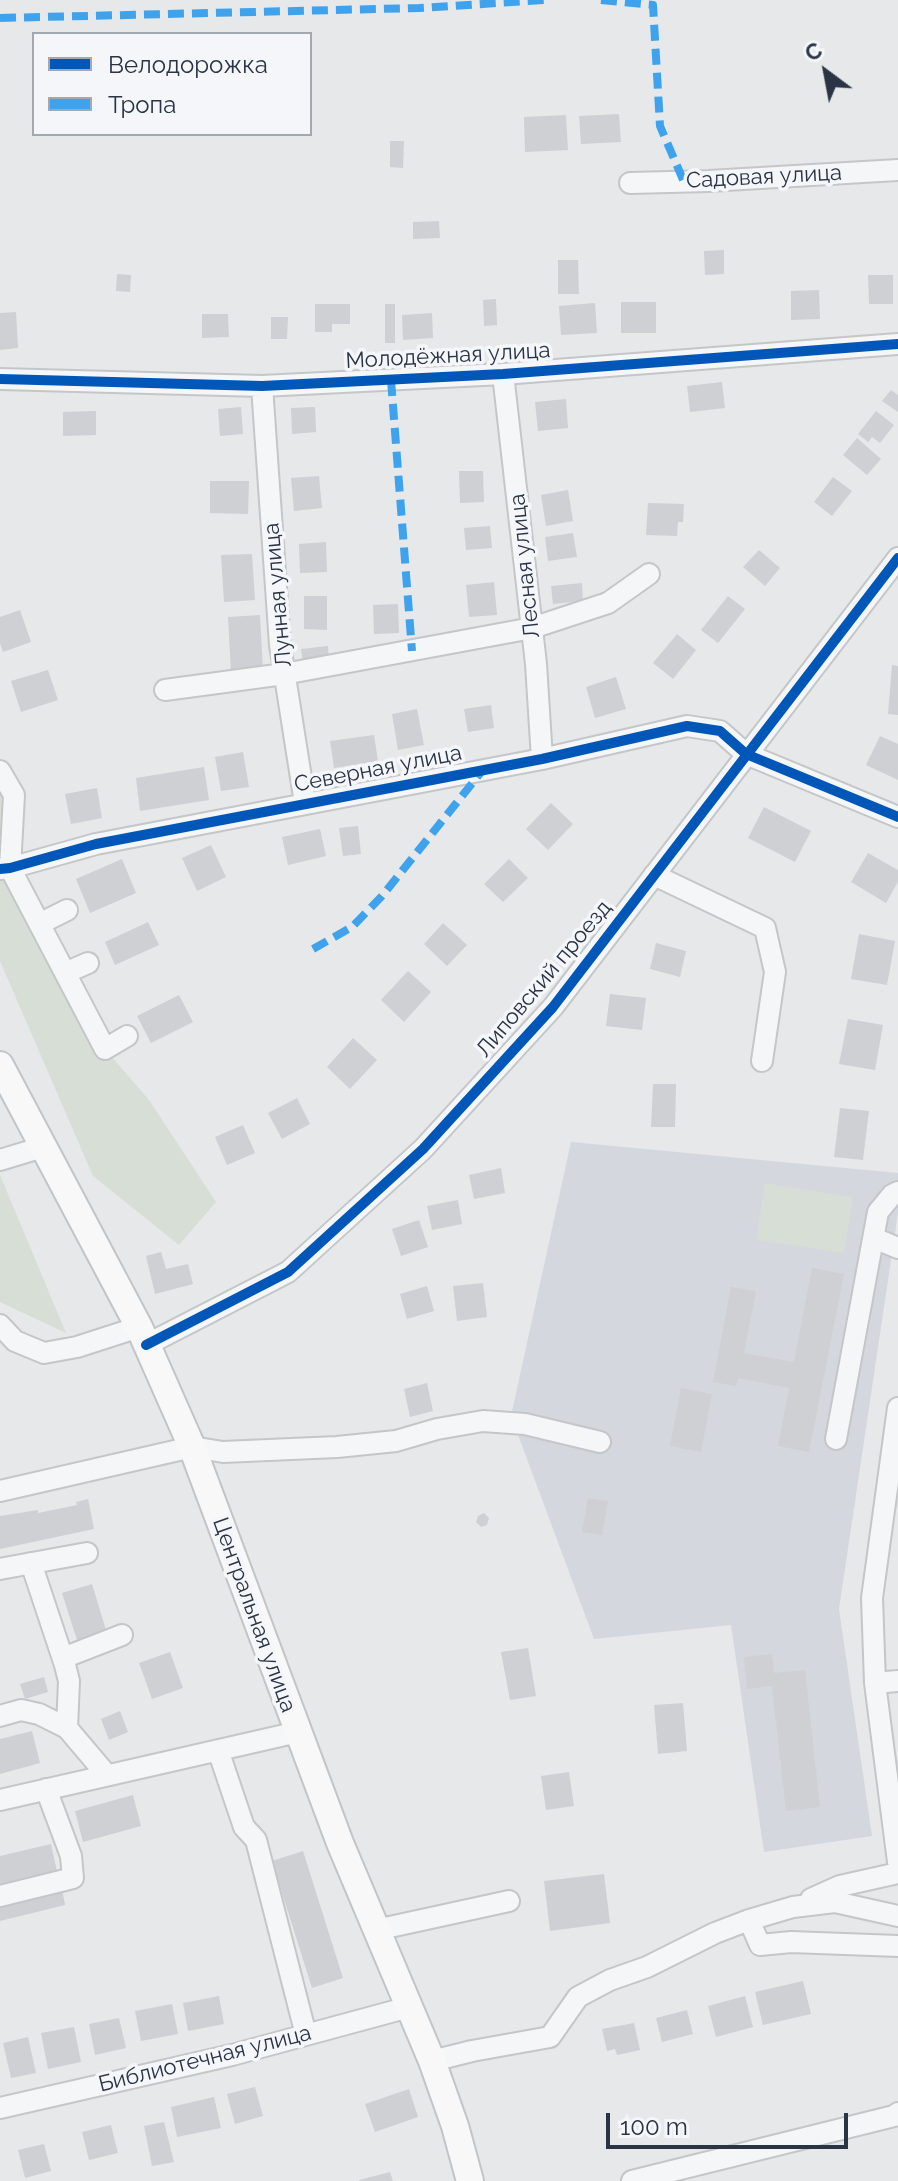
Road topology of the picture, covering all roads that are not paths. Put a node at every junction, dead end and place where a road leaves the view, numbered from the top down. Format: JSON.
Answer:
{"nodes":[{"id":1,"x":898,"y":170,"type":"edge"},
{"id":2,"x":630,"y":183,"type":"dead end"},
{"id":3,"x":898,"y":344,"type":"edge"},
{"id":4,"x":503,"y":374,"type":"junction"},
{"id":5,"x":0,"y":379,"type":"edge"},
{"id":6,"x":262,"y":386,"type":"junction"},
{"id":7,"x":898,"y":558,"type":"edge"},
{"id":8,"x":649,"y":574,"type":"dead end"},
{"id":9,"x":532,"y":628,"type":"junction"},
{"id":10,"x":284,"y":674,"type":"junction"},
{"id":11,"x":165,"y":690,"type":"dead end"},
{"id":12,"x":746,"y":754,"type":"junction"},
{"id":13,"x":542,"y":759,"type":"junction"},
{"id":14,"x":0,"y":771,"type":"edge"},
{"id":15,"x":305,"y":803,"type":"junction"},
{"id":16,"x":898,"y":817,"type":"edge"},
{"id":17,"x":5,"y":868,"type":"edge"},
{"id":18,"x":654,"y":875,"type":"junction"},
{"id":19,"x":67,"y":910,"type":"dead end"},
{"id":20,"x":41,"y":923,"type":"junction"},
{"id":21,"x":88,"y":963,"type":"dead end"},
{"id":22,"x":65,"y":973,"type":"junction"},
{"id":23,"x":127,"y":1036,"type":"dead end"},
{"id":24,"x":762,"y":1061,"type":"dead end"},
{"id":25,"x":0,"y":1065,"type":"edge"},
{"id":26,"x":43,"y":1147,"type":"junction"},
{"id":27,"x":0,"y":1160,"type":"edge"},
{"id":28,"x":898,"y":1192,"type":"edge"},
{"id":29,"x":874,"y":1238,"type":"junction"},
{"id":30,"x":898,"y":1248,"type":"edge"},
{"id":31,"x":0,"y":1325,"type":"edge"},
{"id":32,"x":143,"y":1336,"type":"junction"},
{"id":33,"x":898,"y":1408,"type":"edge"},
{"id":34,"x":836,"y":1439,"type":"dead end"},
{"id":35,"x":600,"y":1442,"type":"dead end"},
{"id":36,"x":192,"y":1447,"type":"junction"},
{"id":37,"x":0,"y":1491,"type":"edge"},
{"id":38,"x":87,"y":1553,"type":"dead end"},
{"id":39,"x":31,"y":1563,"type":"junction"},
{"id":40,"x":0,"y":1569,"type":"edge"},
{"id":41,"x":122,"y":1635,"type":"dead end"},
{"id":42,"x":63,"y":1658,"type":"junction"},
{"id":43,"x":898,"y":1681,"type":"edge"},
{"id":44,"x":875,"y":1683,"type":"junction"},
{"id":45,"x":0,"y":1716,"type":"edge"},
{"id":46,"x":67,"y":1728,"type":"junction"},
{"id":47,"x":298,"y":1732,"type":"junction"},
{"id":48,"x":218,"y":1750,"type":"junction"},
{"id":49,"x":106,"y":1774,"type":"junction"},
{"id":50,"x":46,"y":1789,"type":"junction"},
{"id":51,"x":0,"y":1800,"type":"edge"},
{"id":52,"x":898,"y":1862,"type":"edge"},
{"id":53,"x":898,"y":1873,"type":"edge"},
{"id":54,"x":0,"y":1896,"type":"edge"},
{"id":55,"x":509,"y":1901,"type":"dead end"},
{"id":56,"x":793,"y":1907,"type":"junction"},
{"id":57,"x":898,"y":1916,"type":"edge"},
{"id":58,"x":749,"y":1920,"type":"junction"},
{"id":59,"x":376,"y":1930,"type":"junction"},
{"id":60,"x":898,"y":1946,"type":"edge"},
{"id":61,"x":409,"y":2007,"type":"junction"},
{"id":62,"x":306,"y":2035,"type":"junction"},
{"id":63,"x":432,"y":2061,"type":"junction"},
{"id":64,"x":0,"y":2108,"type":"edge"},
{"id":65,"x":898,"y":2113,"type":"edge"},
{"id":66,"x":470,"y":2181,"type":"edge"},
{"id":67,"x":632,"y":2181,"type":"edge"}],
"edges":[{"from":1,"to":2,"type":"street","name":"Садовая улица"},
{"from":3,"to":4,"type":"street","name":"Молодёжная улица"},
{"from":4,"to":6,"type":"street","name":"Молодёжная улица"},
{"from":4,"to":9,"type":"street","name":"Лесная улица"},
{"from":5,"to":6,"type":"street","name":"Молодёжная улица"},
{"from":6,"to":10,"type":"street","name":"Лунная улица"},
{"from":7,"to":12,"type":"street","name":"Липовский проезд"},
{"from":8,"to":9,"type":"street"},
{"from":9,"to":10,"type":"street"},
{"from":9,"to":13,"type":"street","name":"Лесная улица"},
{"from":10,"to":11,"type":"street"},
{"from":10,"to":15,"type":"street","name":"Лунная улица"},
{"from":12,"to":13,"type":"street","name":"Северная улица"},
{"from":12,"to":16,"type":"street","name":"Северная улица"},
{"from":12,"to":18,"type":"street","name":"Липовский проезд"},
{"from":13,"to":15,"type":"street","name":"Северная улица"},
{"from":14,"to":17,"type":"street"},
{"from":15,"to":17,"type":"street","name":"Северная улица"},
{"from":17,"to":20,"type":"street"},
{"from":18,"to":24,"type":"street"},
{"from":18,"to":32,"type":"street","name":"Липовский проезд"},
{"from":19,"to":20,"type":"street"},
{"from":20,"to":22,"type":"street"},
{"from":21,"to":22,"type":"street"},
{"from":22,"to":23,"type":"street"},
{"from":25,"to":26,"type":"main road","name":"Центральная улица"},
{"from":26,"to":27,"type":"street"},
{"from":26,"to":32,"type":"main road","name":"Центральная улица"},
{"from":28,"to":29,"type":"street"},
{"from":29,"to":30,"type":"street"},
{"from":29,"to":34,"type":"street"},
{"from":31,"to":32,"type":"street","name":"Липовский проезд"},
{"from":32,"to":36,"type":"main road","name":"Центральная улица"},
{"from":33,"to":44,"type":"street"},
{"from":35,"to":36,"type":"street"},
{"from":36,"to":37,"type":"street"},
{"from":36,"to":47,"type":"main road","name":"Центральная улица"},
{"from":38,"to":39,"type":"street"},
{"from":39,"to":40,"type":"street"},
{"from":39,"to":42,"type":"street"},
{"from":41,"to":42,"type":"street"},
{"from":42,"to":46,"type":"street"},
{"from":43,"to":44,"type":"street"},
{"from":44,"to":52,"type":"street"},
{"from":45,"to":46,"type":"street"},
{"from":46,"to":49,"type":"street"},
{"from":47,"to":48,"type":"street"},
{"from":47,"to":59,"type":"main road","name":"Центральная улица"},
{"from":48,"to":49,"type":"street"},
{"from":48,"to":62,"type":"street"},
{"from":49,"to":50,"type":"street"},
{"from":50,"to":51,"type":"street"},
{"from":50,"to":54,"type":"street"},
{"from":53,"to":56,"type":"street"},
{"from":55,"to":59,"type":"street"},
{"from":56,"to":57,"type":"street"},
{"from":56,"to":58,"type":"street"},
{"from":58,"to":60,"type":"street"},
{"from":58,"to":63,"type":"street"},
{"from":59,"to":61,"type":"main road","name":"Центральная улица"},
{"from":61,"to":62,"type":"street","name":"Библиотечная улица"},
{"from":61,"to":63,"type":"main road","name":"Центральная улица"},
{"from":62,"to":64,"type":"street","name":"Библиотечная улица"},
{"from":63,"to":66,"type":"main road","name":"Центральная улица"},
{"from":65,"to":67,"type":"street"}]}
